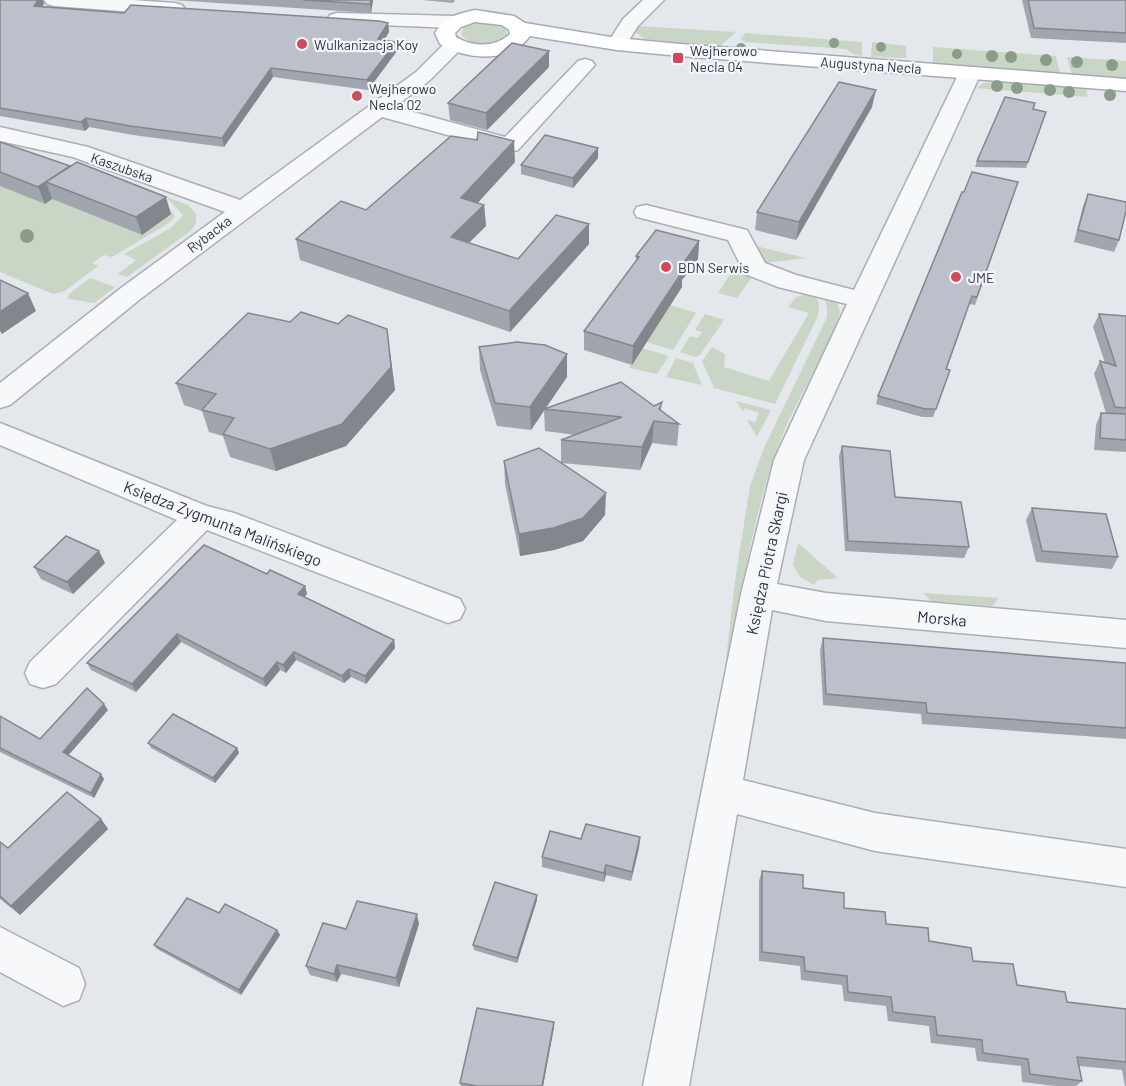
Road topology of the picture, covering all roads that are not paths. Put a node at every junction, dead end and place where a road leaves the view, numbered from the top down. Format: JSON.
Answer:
{"nodes":[{"id":1,"x":66,"y":0,"type":"edge"},
{"id":2,"x":511,"y":0,"type":"edge"},
{"id":3,"x":654,"y":0,"type":"edge"},
{"id":4,"x":194,"y":10,"type":"edge"},
{"id":5,"x":497,"y":17,"type":"junction"},
{"id":6,"x":320,"y":18,"type":"edge"},
{"id":7,"x":517,"y":35,"type":"junction"},
{"id":8,"x":457,"y":38,"type":"junction"},
{"id":9,"x":617,"y":44,"type":"junction"},
{"id":10,"x":585,"y":65,"type":"dead end"},
{"id":11,"x":970,"y":73,"type":"junction"},
{"id":12,"x":1126,"y":85,"type":"edge"},
{"id":13,"x":376,"y":109,"type":"junction"},
{"id":14,"x":0,"y":134,"type":"edge"},
{"id":15,"x":241,"y":210,"type":"junction"},
{"id":16,"x":646,"y":212,"type":"dead end"},
{"id":17,"x":863,"y":300,"type":"junction"},
{"id":18,"x":0,"y":398,"type":"edge"},
{"id":19,"x":0,"y":433,"type":"edge"},
{"id":20,"x":201,"y":517,"type":"junction"},
{"id":21,"x":758,"y":594,"type":"junction"},
{"id":22,"x":448,"y":609,"type":"dead end"},
{"id":23,"x":1126,"y":634,"type":"edge"},
{"id":24,"x":43,"y":673,"type":"dead end"},
{"id":25,"x":720,"y":792,"type":"junction"},
{"id":26,"x":1126,"y":868,"type":"edge"},
{"id":27,"x":0,"y":948,"type":"edge"},
{"id":28,"x":63,"y":984,"type":"dead end"},
{"id":29,"x":666,"y":1086,"type":"edge"}],
"edges":[{"from":1,"to":4,"type":"street"},
{"from":2,"to":5,"type":"main road"},
{"from":3,"to":9,"type":"street"},
{"from":5,"to":7,"type":"main road"},
{"from":5,"to":8,"type":"main road"},
{"from":6,"to":8,"type":"street"},
{"from":7,"to":8,"type":"main road"},
{"from":7,"to":9,"type":"main road","name":"Augustyna Necla"},
{"from":8,"to":13,"type":"street","name":"Rybacka"},
{"from":9,"to":11,"type":"main road","name":"Augustyna Necla"},
{"from":10,"to":13,"type":"street"},
{"from":11,"to":12,"type":"main road","name":"Augustyna Necla"},
{"from":11,"to":17,"type":"street","name":"Księdza Piotra Skargi"},
{"from":13,"to":15,"type":"street","name":"Rybacka"},
{"from":14,"to":15,"type":"street","name":"Kaszubska"},
{"from":15,"to":18,"type":"street","name":"Rybacka"},
{"from":16,"to":17,"type":"street"},
{"from":17,"to":21,"type":"street","name":"Księdza Piotra Skargi"},
{"from":19,"to":20,"type":"street","name":"Księdza Zygmunta Malińskiego"},
{"from":20,"to":22,"type":"street","name":"Księdza Zygmunta Malińskiego"},
{"from":20,"to":24,"type":"street"},
{"from":21,"to":23,"type":"street","name":"Morska"},
{"from":21,"to":25,"type":"street","name":"Księdza Piotra Skargi"},
{"from":25,"to":26,"type":"street"},
{"from":25,"to":29,"type":"street","name":"Księdza Piotra Skargi"},
{"from":27,"to":28,"type":"street"}]}
